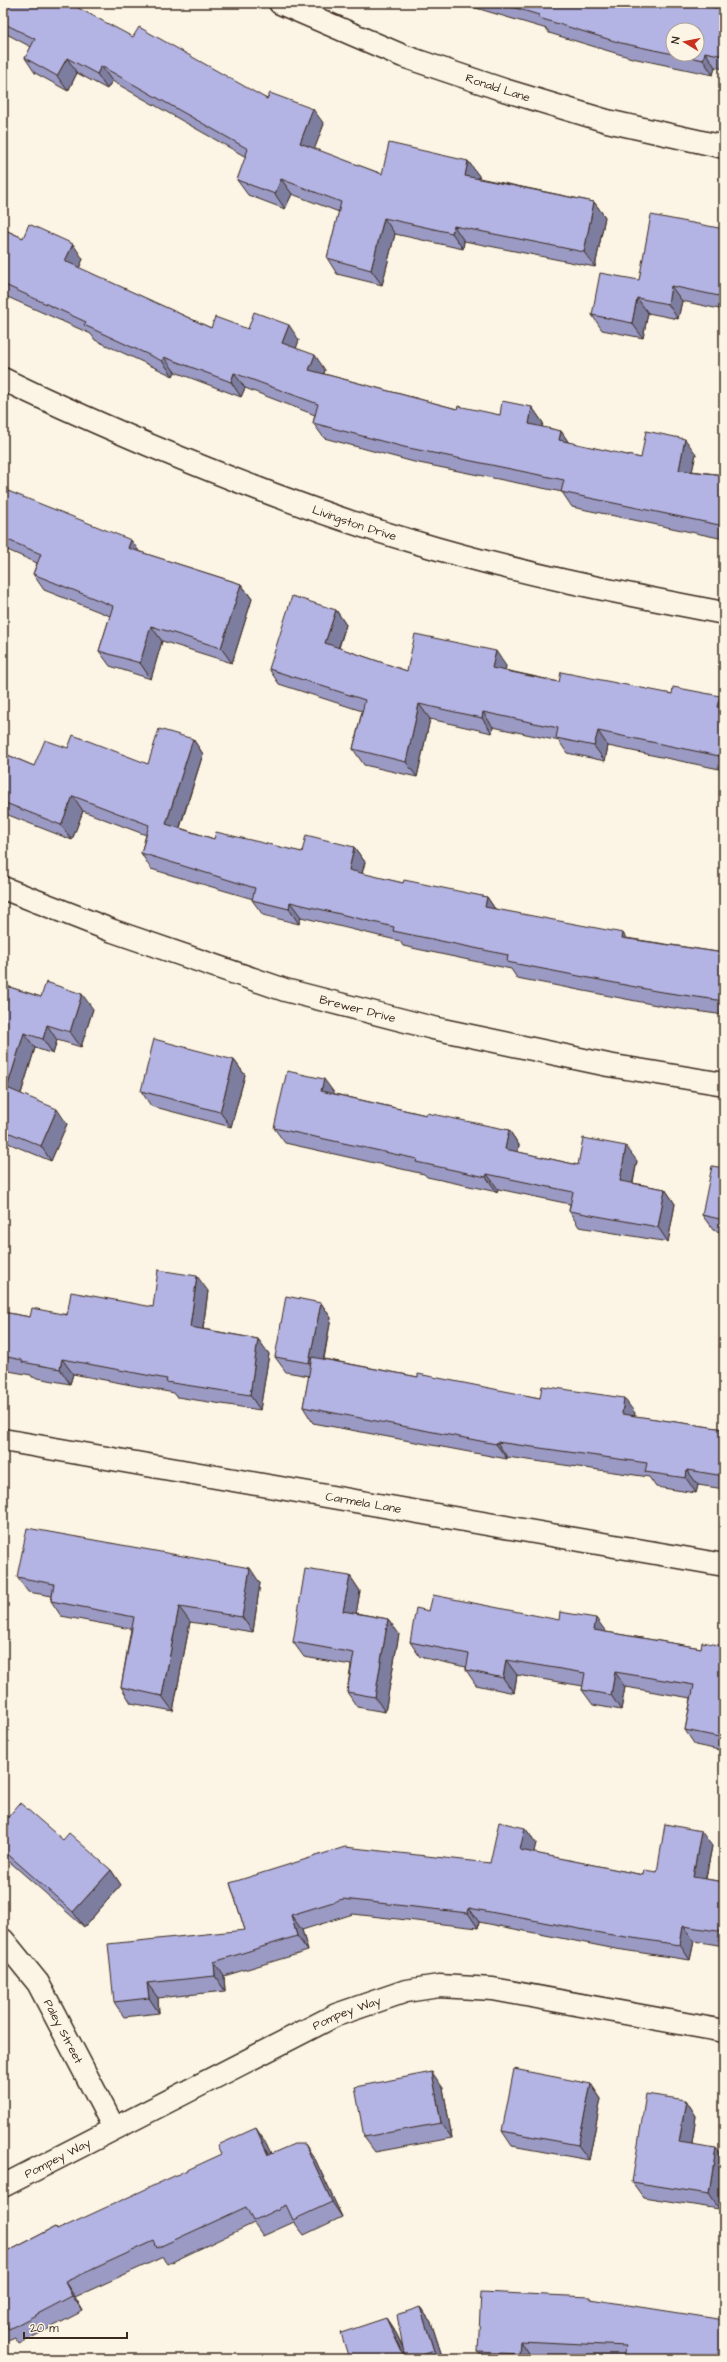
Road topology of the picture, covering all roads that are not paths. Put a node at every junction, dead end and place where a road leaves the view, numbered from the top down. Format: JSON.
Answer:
{"nodes":[{"id":1,"x":280,"y":3,"type":"edge"},
{"id":2,"x":724,"y":147,"type":"edge"},
{"id":3,"x":3,"y":379,"type":"edge"},
{"id":4,"x":724,"y":613,"type":"edge"},
{"id":5,"x":3,"y":888,"type":"edge"},
{"id":6,"x":724,"y":1084,"type":"edge"},
{"id":7,"x":3,"y":1440,"type":"edge"},
{"id":8,"x":724,"y":1565,"type":"edge"},
{"id":9,"x":3,"y":1940,"type":"edge"},
{"id":10,"x":724,"y":2031,"type":"edge"},
{"id":11,"x":114,"y":2128,"type":"junction"},
{"id":12,"x":3,"y":2186,"type":"edge"}],
"edges":[{"from":1,"to":2,"type":"street","name":"Ronald Lane"},
{"from":3,"to":4,"type":"street","name":"Livingston Drive"},
{"from":5,"to":6,"type":"street","name":"Brewer Drive"},
{"from":7,"to":8,"type":"street","name":"Carmela Lane"},
{"from":9,"to":11,"type":"street","name":"Paley Street"},
{"from":10,"to":11,"type":"street","name":"Pompey Way"},
{"from":11,"to":12,"type":"street","name":"Pompey Way"}]}
